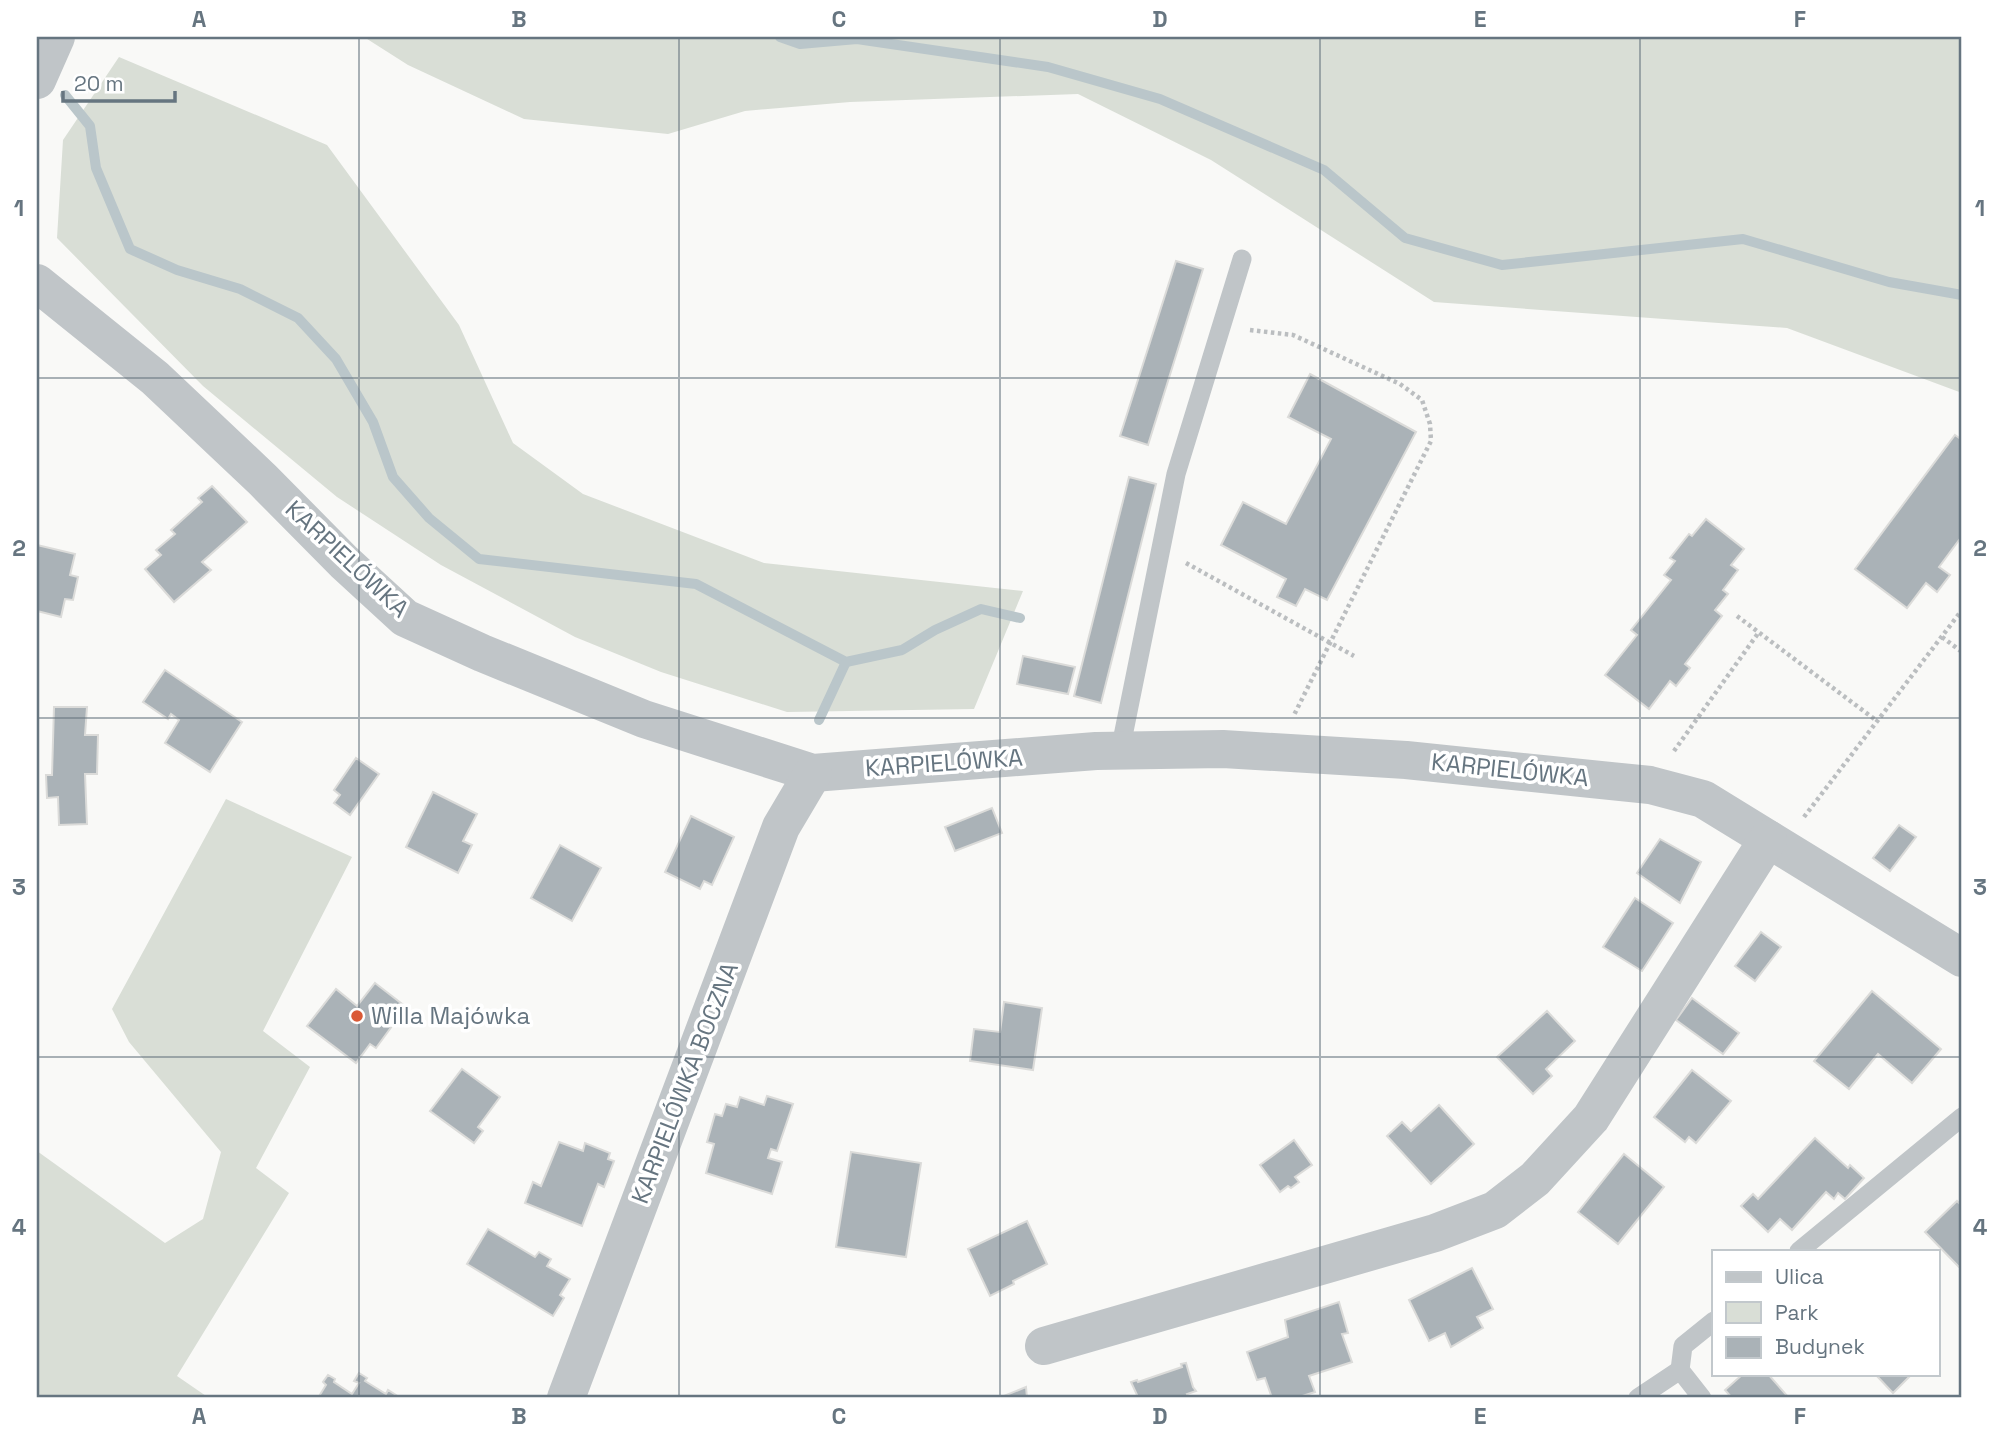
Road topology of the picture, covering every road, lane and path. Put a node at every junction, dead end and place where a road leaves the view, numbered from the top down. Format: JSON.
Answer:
{"nodes":[{"id":1,"x":55,"y":37,"type":"edge"},
{"id":2,"x":37,"y":80,"type":"edge"},
{"id":3,"x":1242,"y":259,"type":"dead end"},
{"id":4,"x":37,"y":283,"type":"edge"},
{"id":5,"x":1222,"y":326,"type":"junction"},
{"id":6,"x":1161,"y":549,"type":"junction"},
{"id":7,"x":1962,"y":610,"type":"edge"},
{"id":8,"x":1737,"y":616,"type":"dead end"},
{"id":9,"x":1759,"y":632,"type":"junction"},
{"id":10,"x":1942,"y":637,"type":"junction"},
{"id":11,"x":1329,"y":643,"type":"junction"},
{"id":12,"x":1962,"y":652,"type":"edge"},
{"id":13,"x":1354,"y":656,"type":"dead end"},
{"id":14,"x":1878,"y":721,"type":"junction"},
{"id":15,"x":1120,"y":751,"type":"junction"},
{"id":16,"x":1275,"y":752,"type":"junction"},
{"id":17,"x":813,"y":773,"type":"junction"},
{"id":18,"x":1650,"y":785,"type":"junction"},
{"id":19,"x":1775,"y":842,"type":"junction"},
{"id":20,"x":1962,"y":958,"type":"edge"},
{"id":21,"x":1962,"y":1117,"type":"edge"},
{"id":22,"x":1800,"y":1250,"type":"edge"},
{"id":23,"x":1712,"y":1323,"type":"edge"},
{"id":24,"x":1044,"y":1346,"type":"dead end"},
{"id":25,"x":1680,"y":1370,"type":"junction"},
{"id":26,"x":566,"y":1398,"type":"edge"},
{"id":27,"x":1638,"y":1398,"type":"edge"},
{"id":28,"x":1702,"y":1398,"type":"edge"}],
"edges":[{"from":1,"to":2,"type":"street"},
{"from":3,"to":5,"type":"lane"},
{"from":4,"to":17,"type":"street","name":"KARPIELÓWKA"},
{"from":5,"to":6,"type":"lane"},
{"from":5,"to":11,"type":"path"},
{"from":6,"to":11,"type":"path"},
{"from":6,"to":15,"type":"lane"},
{"from":7,"to":10,"type":"path"},
{"from":8,"to":9,"type":"path"},
{"from":9,"to":14,"type":"path"},
{"from":9,"to":18,"type":"path"},
{"from":10,"to":12,"type":"path"},
{"from":10,"to":14,"type":"path"},
{"from":11,"to":13,"type":"path"},
{"from":11,"to":16,"type":"path"},
{"from":14,"to":19,"type":"path"},
{"from":15,"to":16,"type":"street","name":"KARPIELÓWKA"},
{"from":15,"to":17,"type":"street","name":"KARPIELÓWKA"},
{"from":16,"to":18,"type":"street","name":"KARPIELÓWKA"},
{"from":17,"to":26,"type":"street","name":"KARPIELÓWKA BOCZNA"},
{"from":18,"to":19,"type":"street","name":"KARPIELÓWKA"},
{"from":19,"to":20,"type":"street","name":"KARPIELÓWKA"},
{"from":19,"to":24,"type":"street"},
{"from":21,"to":22,"type":"lane"},
{"from":23,"to":25,"type":"lane"},
{"from":25,"to":27,"type":"lane"},
{"from":25,"to":28,"type":"lane"}]}
